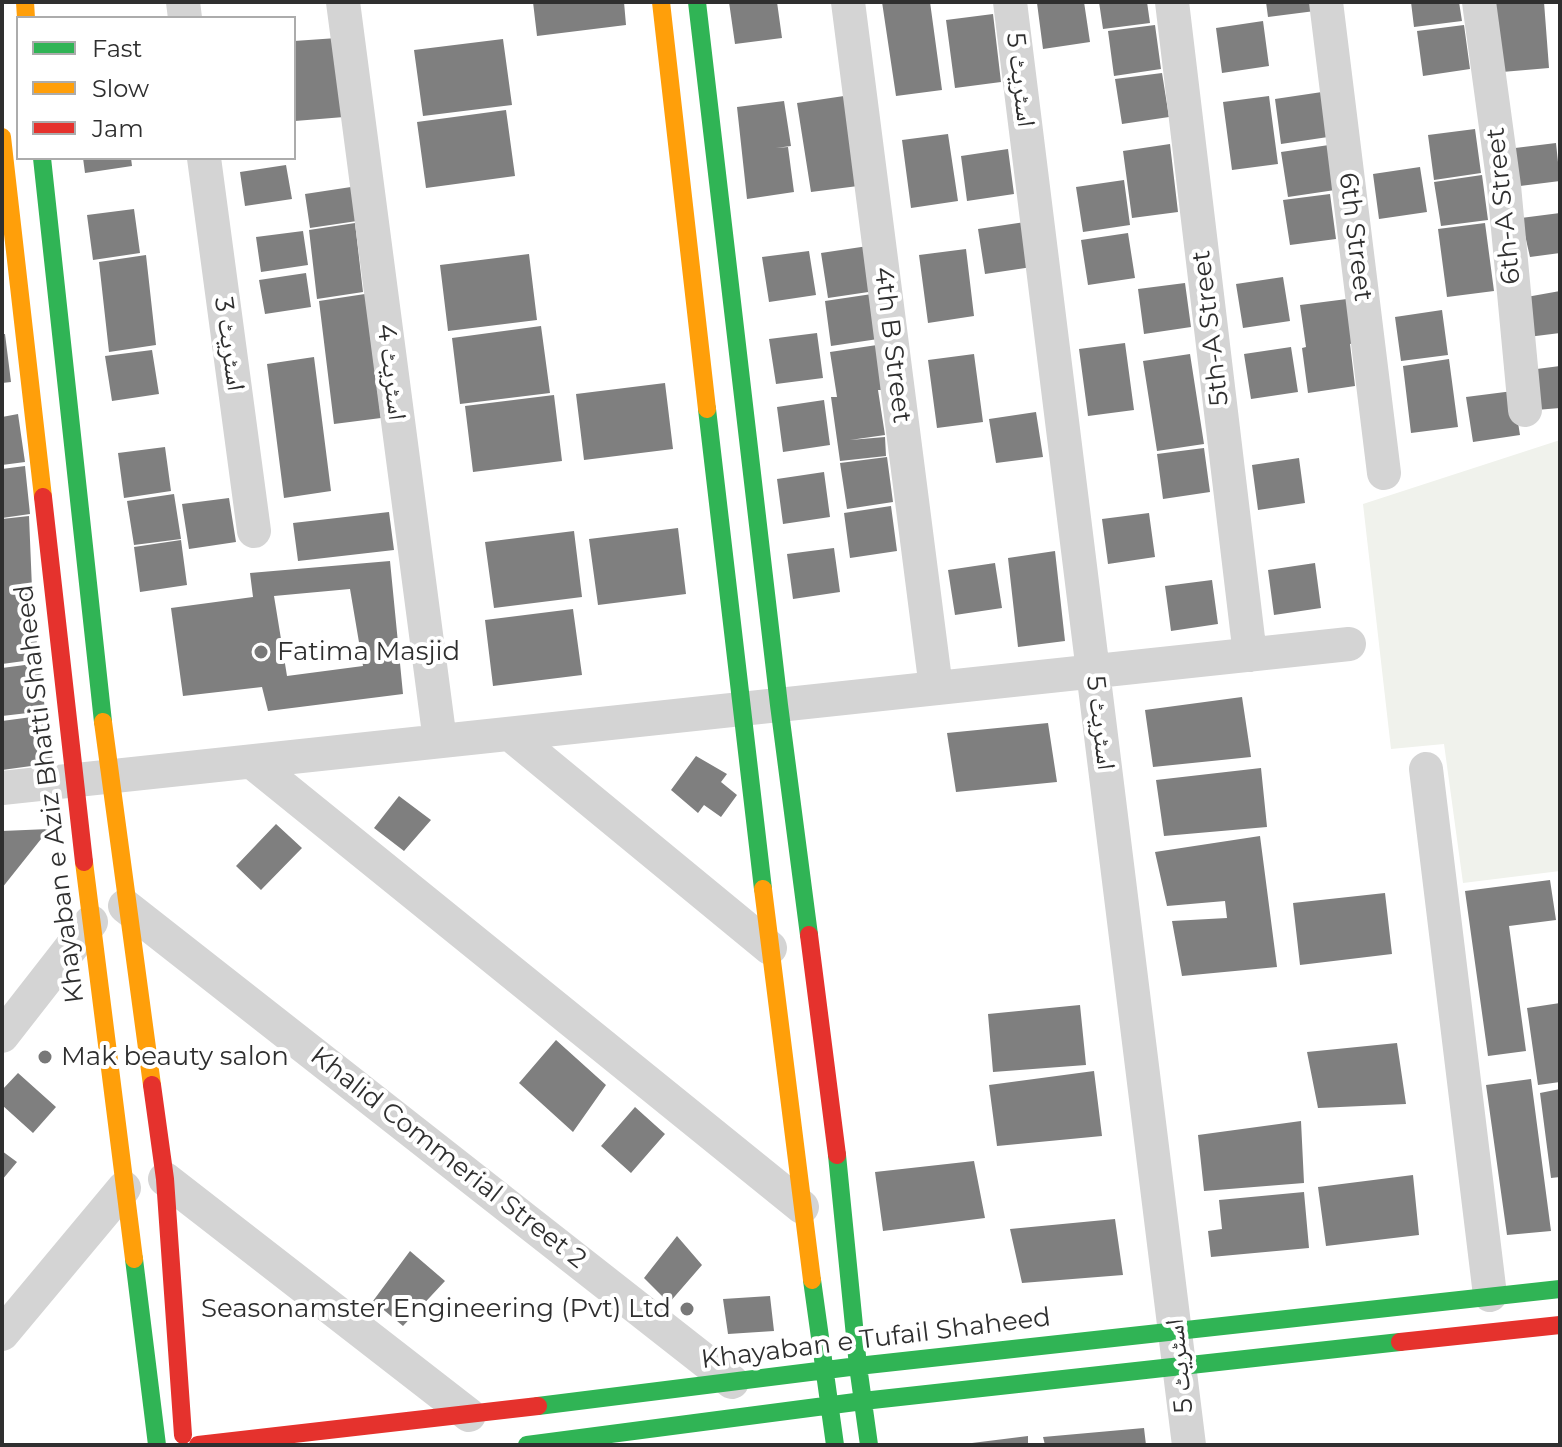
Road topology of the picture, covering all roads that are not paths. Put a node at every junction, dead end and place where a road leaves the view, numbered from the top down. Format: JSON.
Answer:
{"nodes":[{"id":1,"x":343,"y":2,"type":"edge"},
{"id":2,"x":661,"y":2,"type":"edge"},
{"id":3,"x":697,"y":2,"type":"edge"},
{"id":4,"x":848,"y":2,"type":"edge"},
{"id":5,"x":1010,"y":2,"type":"edge"},
{"id":6,"x":1172,"y":2,"type":"edge"},
{"id":7,"x":1326,"y":2,"type":"edge"},
{"id":8,"x":1479,"y":2,"type":"edge"},
{"id":9,"x":2,"y":137,"type":"edge"},
{"id":10,"x":42,"y":160,"type":"edge"},
{"id":11,"x":204,"y":160,"type":"edge"},
{"id":12,"x":1525,"y":410,"type":"dead end"},
{"id":13,"x":1384,"y":473,"type":"dead end"},
{"id":14,"x":254,"y":531,"type":"dead end"},
{"id":15,"x":1349,"y":644,"type":"dead end"},
{"id":16,"x":1250,"y":655,"type":"junction"},
{"id":17,"x":1094,"y":671,"type":"junction"},
{"id":18,"x":936,"y":688,"type":"junction"},
{"id":19,"x":779,"y":705,"type":"junction"},
{"id":20,"x":741,"y":709,"type":"junction"},
{"id":21,"x":510,"y":734,"type":"junction"},
{"id":22,"x":440,"y":741,"type":"junction"},
{"id":23,"x":252,"y":762,"type":"junction"},
{"id":24,"x":1426,"y":769,"type":"dead end"},
{"id":25,"x":109,"y":777,"type":"junction"},
{"id":26,"x":74,"y":781,"type":"junction"},
{"id":27,"x":2,"y":788,"type":"edge"},
{"id":28,"x":125,"y":906,"type":"junction"},
{"id":29,"x":91,"y":922,"type":"junction"},
{"id":30,"x":770,"y":948,"type":"junction"},
{"id":31,"x":2,"y":1036,"type":"edge"},
{"id":32,"x":165,"y":1179,"type":"junction"},
{"id":33,"x":124,"y":1188,"type":"junction"},
{"id":34,"x":802,"y":1207,"type":"junction"},
{"id":35,"x":1560,"y":1289,"type":"edge"},
{"id":36,"x":1490,"y":1295,"type":"junction"},
{"id":37,"x":1560,"y":1325,"type":"edge"},
{"id":38,"x":1177,"y":1332,"type":"junction"},
{"id":39,"x":2,"y":1334,"type":"edge"},
{"id":40,"x":1180,"y":1365,"type":"junction"},
{"id":41,"x":858,"y":1366,"type":"junction"},
{"id":42,"x":825,"y":1370,"type":"junction"},
{"id":43,"x":732,"y":1382,"type":"junction"},
{"id":44,"x":863,"y":1401,"type":"junction"},
{"id":45,"x":830,"y":1405,"type":"junction"},
{"id":46,"x":469,"y":1415,"type":"junction"},
{"id":47,"x":710,"y":1432,"type":"edge"},
{"id":48,"x":157,"y":1445,"type":"edge"},
{"id":49,"x":184,"y":1445,"type":"edge"},
{"id":50,"x":198,"y":1445,"type":"edge"},
{"id":51,"x":527,"y":1445,"type":"edge"},
{"id":52,"x":835,"y":1445,"type":"edge"},
{"id":53,"x":869,"y":1445,"type":"edge"},
{"id":54,"x":1189,"y":1445,"type":"edge"}],
"edges":[{"from":1,"to":22,"type":"street","name":"اسٹریٹ 4"},
{"from":2,"to":20,"type":"street"},
{"from":3,"to":19,"type":"street"},
{"from":4,"to":18,"type":"street","name":"4th B Street"},
{"from":5,"to":17,"type":"street","name":"اسٹریٹ 5"},
{"from":6,"to":16,"type":"street","name":"5th-A Street"},
{"from":7,"to":13,"type":"street","name":"6th Street"},
{"from":8,"to":12,"type":"street","name":"6th-A Street"},
{"from":9,"to":26,"type":"street","name":"Khayaban e Aziz Bhatti Shaheed"},
{"from":10,"to":25,"type":"street"},
{"from":11,"to":14,"type":"street","name":"اسٹریٹ 3"},
{"from":15,"to":16,"type":"street"},
{"from":16,"to":17,"type":"street"},
{"from":17,"to":18,"type":"street"},
{"from":17,"to":38,"type":"street","name":"اسٹریٹ 5"},
{"from":18,"to":19,"type":"street"},
{"from":19,"to":20,"type":"street"},
{"from":19,"to":41,"type":"street"},
{"from":20,"to":21,"type":"street"},
{"from":20,"to":30,"type":"street"},
{"from":21,"to":22,"type":"street"},
{"from":21,"to":30,"type":"street"},
{"from":22,"to":23,"type":"street"},
{"from":23,"to":25,"type":"street"},
{"from":23,"to":34,"type":"street"},
{"from":24,"to":36,"type":"street"},
{"from":25,"to":26,"type":"street"},
{"from":25,"to":28,"type":"street"},
{"from":26,"to":27,"type":"street"},
{"from":26,"to":29,"type":"street","name":"Khayaban e Aziz Bhatti Shaheed"},
{"from":28,"to":32,"type":"street"},
{"from":28,"to":43,"type":"street","name":"Khalid Commerial Street 2"},
{"from":29,"to":31,"type":"street"},
{"from":29,"to":33,"type":"street","name":"Khayaban e Aziz Bhatti Shaheed"},
{"from":30,"to":34,"type":"street"},
{"from":32,"to":46,"type":"street"},
{"from":32,"to":49,"type":"street"},
{"from":33,"to":39,"type":"street"},
{"from":33,"to":48,"type":"street","name":"Khayaban e Aziz Bhatti Shaheed"},
{"from":34,"to":42,"type":"street"},
{"from":35,"to":36,"type":"street","name":"Khayaban e Tufail Shaheed"},
{"from":36,"to":38,"type":"street","name":"Khayaban e Tufail Shaheed"},
{"from":37,"to":40,"type":"street"},
{"from":38,"to":40,"type":"street","name":"اسٹریٹ 5"},
{"from":38,"to":41,"type":"street","name":"Khayaban e Tufail Shaheed"},
{"from":40,"to":44,"type":"street"},
{"from":40,"to":54,"type":"street","name":"اسٹریٹ 5"},
{"from":41,"to":42,"type":"street","name":"Khayaban e Tufail Shaheed"},
{"from":41,"to":44,"type":"street"},
{"from":42,"to":43,"type":"street","name":"Khayaban e Tufail Shaheed"},
{"from":42,"to":45,"type":"street"},
{"from":43,"to":46,"type":"street","name":"Khayaban e Tufail Shaheed"},
{"from":44,"to":45,"type":"street"},
{"from":44,"to":53,"type":"street"},
{"from":45,"to":47,"type":"street"},
{"from":45,"to":52,"type":"street"},
{"from":46,"to":50,"type":"street","name":"Khayaban e Tufail Shaheed"},
{"from":47,"to":51,"type":"street"}]}
